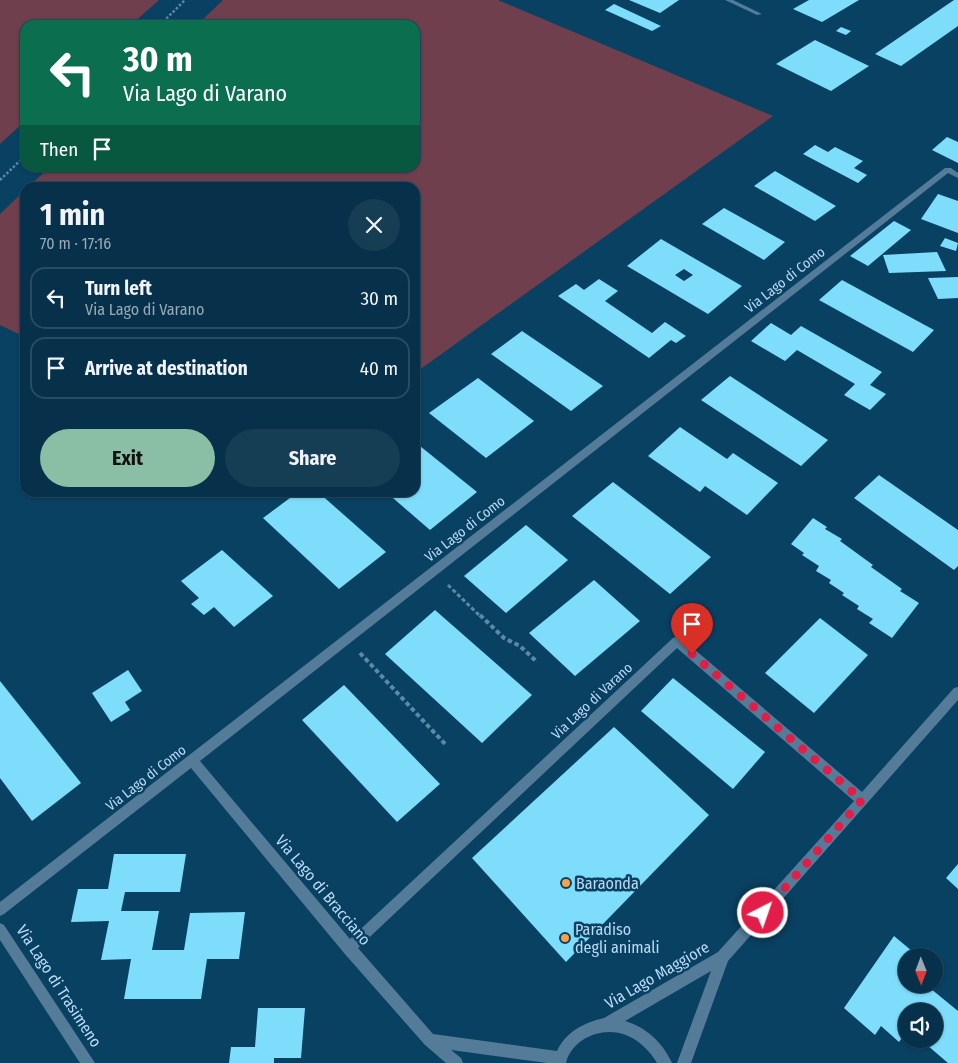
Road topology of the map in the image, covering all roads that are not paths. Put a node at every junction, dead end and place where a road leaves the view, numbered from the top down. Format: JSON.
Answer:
{"nodes":[{"id":1,"x":728,"y":0,"type":"edge"},
{"id":2,"x":759,"y":14,"type":"dead end"},
{"id":3,"x":958,"y":176,"type":"edge"},
{"id":4,"x":958,"y":692,"type":"edge"},
{"id":5,"x":191,"y":760,"type":"junction"},
{"id":6,"x":862,"y":800,"type":"junction"},
{"id":7,"x":0,"y":910,"type":"edge"},
{"id":8,"x":0,"y":929,"type":"edge"},
{"id":9,"x":349,"y":948,"type":"junction"},
{"id":10,"x":724,"y":957,"type":"junction"},
{"id":11,"x":607,"y":1024,"type":"junction"},
{"id":12,"x":430,"y":1040,"type":"junction"},
{"id":13,"x":559,"y":1060,"type":"edge"},
{"id":14,"x":88,"y":1063,"type":"edge"},
{"id":15,"x":456,"y":1063,"type":"edge"},
{"id":16,"x":665,"y":1063,"type":"edge"},
{"id":17,"x":684,"y":1063,"type":"edge"}],
"edges":[{"from":1,"to":2,"type":"street"},
{"from":3,"to":5,"type":"street","name":"Via Lago di Como"},
{"from":4,"to":6,"type":"street","name":"Via Lago Maggiore"},
{"from":5,"to":7,"type":"street","name":"Via Lago di Como"},
{"from":5,"to":9,"type":"street","name":"Via Lago di Bracciano"},
{"from":6,"to":9,"type":"street","name":"Via Lago di Varano"},
{"from":6,"to":10,"type":"street","name":"Via Lago Maggiore"},
{"from":8,"to":14,"type":"street","name":"Via Lago di Trasimeno"},
{"from":9,"to":12,"type":"street","name":"Via Lago di Bracciano"},
{"from":10,"to":11,"type":"street","name":"Via Lago Maggiore"},
{"from":10,"to":17,"type":"street","name":"Via Lago Maggiore"},
{"from":11,"to":13,"type":"street","name":"Via Lago Maggiore"},
{"from":11,"to":16,"type":"street"},
{"from":12,"to":13,"type":"street"},
{"from":12,"to":15,"type":"street","name":"Via Lago di Bracciano"}]}
